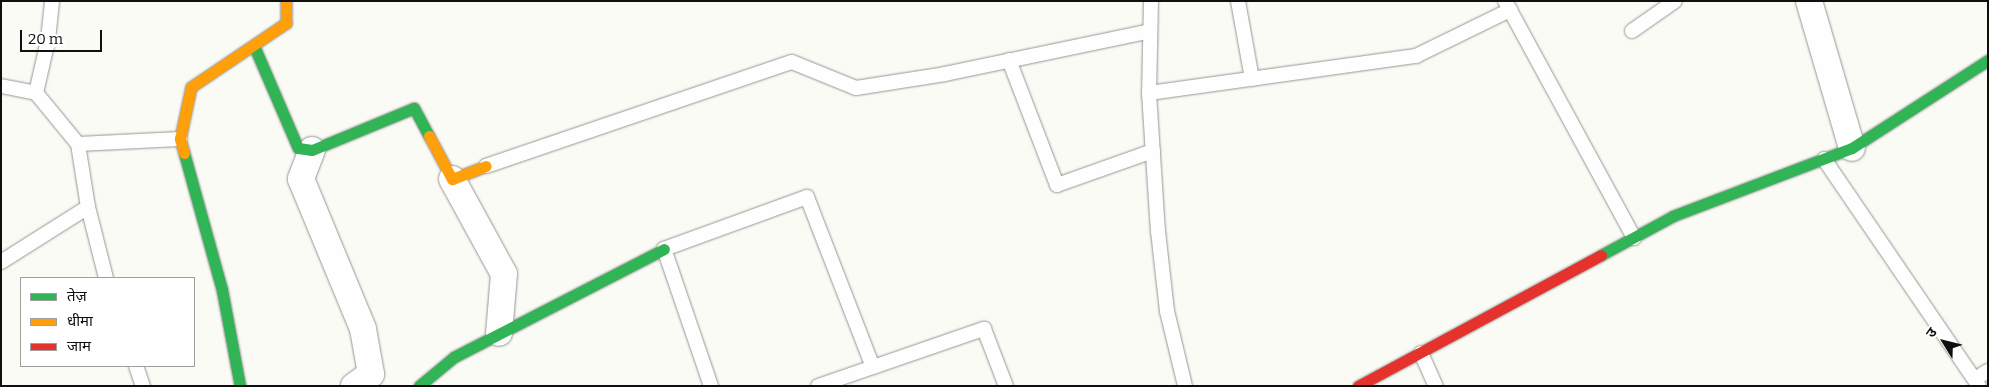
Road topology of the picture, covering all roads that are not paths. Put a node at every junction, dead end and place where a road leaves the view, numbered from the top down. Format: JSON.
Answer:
{"nodes":[{"id":1,"x":52,"y":1,"type":"edge"},
{"id":2,"x":286,"y":1,"type":"edge"},
{"id":3,"x":1151,"y":1,"type":"edge"},
{"id":4,"x":1238,"y":1,"type":"edge"},
{"id":5,"x":1675,"y":1,"type":"edge"},
{"id":6,"x":1814,"y":3,"type":"edge"},
{"id":7,"x":1508,"y":5,"type":"edge"},
{"id":8,"x":1150,"y":31,"type":"junction"},
{"id":9,"x":1632,"y":31,"type":"dead end"},
{"id":10,"x":254,"y":46,"type":"junction"},
{"id":11,"x":1009,"y":60,"type":"junction"},
{"id":12,"x":1988,"y":60,"type":"edge"},
{"id":13,"x":1252,"y":78,"type":"junction"},
{"id":14,"x":1,"y":86,"type":"edge"},
{"id":15,"x":36,"y":93,"type":"junction"},
{"id":16,"x":1150,"y":93,"type":"junction"},
{"id":17,"x":180,"y":139,"type":"junction"},
{"id":18,"x":78,"y":144,"type":"junction"},
{"id":19,"x":1852,"y":148,"type":"junction"},
{"id":20,"x":312,"y":150,"type":"junction"},
{"id":21,"x":1153,"y":151,"type":"junction"},
{"id":22,"x":1824,"y":159,"type":"junction"},
{"id":23,"x":486,"y":166,"type":"joint"},
{"id":24,"x":452,"y":180,"type":"junction"},
{"id":25,"x":88,"y":207,"type":"junction"},
{"id":26,"x":1634,"y":238,"type":"junction"},
{"id":27,"x":664,"y":249,"type":"junction"},
{"id":28,"x":1,"y":262,"type":"edge"},
{"id":29,"x":106,"y":277,"type":"edge"},
{"id":30,"x":499,"y":333,"type":"junction"},
{"id":31,"x":1421,"y":353,"type":"junction"},
{"id":32,"x":136,"y":367,"type":"edge"},
{"id":33,"x":873,"y":367,"type":"junction"},
{"id":34,"x":1988,"y":372,"type":"edge"},
{"id":35,"x":1977,"y":382,"type":"edge"},
{"id":36,"x":143,"y":386,"type":"edge"},
{"id":37,"x":240,"y":386,"type":"edge"},
{"id":38,"x":354,"y":386,"type":"edge"},
{"id":39,"x":419,"y":386,"type":"edge"},
{"id":40,"x":711,"y":386,"type":"edge"},
{"id":41,"x":818,"y":386,"type":"edge"},
{"id":42,"x":1006,"y":386,"type":"edge"},
{"id":43,"x":1185,"y":386,"type":"edge"},
{"id":44,"x":1358,"y":386,"type":"edge"},
{"id":45,"x":1436,"y":386,"type":"edge"}],
"edges":[{"from":1,"to":15,"type":"lane"},
{"from":2,"to":10,"type":"street"},
{"from":3,"to":8,"type":"lane"},
{"from":4,"to":13,"type":"lane"},
{"from":5,"to":9,"type":"lane"},
{"from":6,"to":19,"type":"street"},
{"from":7,"to":13,"type":"lane"},
{"from":7,"to":26,"type":"lane"},
{"from":8,"to":11,"type":"lane"},
{"from":8,"to":16,"type":"lane"},
{"from":10,"to":17,"type":"street"},
{"from":10,"to":20,"type":"street"},
{"from":11,"to":21,"type":"lane"},
{"from":11,"to":23,"type":"lane"},
{"from":12,"to":19,"type":"street"},
{"from":13,"to":16,"type":"lane"},
{"from":14,"to":15,"type":"lane"},
{"from":15,"to":18,"type":"lane"},
{"from":16,"to":21,"type":"lane"},
{"from":17,"to":18,"type":"lane"},
{"from":17,"to":37,"type":"street"},
{"from":18,"to":25,"type":"lane"},
{"from":19,"to":22,"type":"street"},
{"from":20,"to":24,"type":"street"},
{"from":20,"to":38,"type":"street"},
{"from":21,"to":43,"type":"lane"},
{"from":22,"to":26,"type":"street"},
{"from":22,"to":35,"type":"lane"},
{"from":23,"to":24,"type":"street"},
{"from":24,"to":30,"type":"street"},
{"from":25,"to":28,"type":"lane"},
{"from":25,"to":29,"type":"lane"},
{"from":26,"to":31,"type":"street"},
{"from":27,"to":30,"type":"street"},
{"from":27,"to":33,"type":"lane"},
{"from":27,"to":40,"type":"lane"},
{"from":30,"to":39,"type":"street"},
{"from":31,"to":44,"type":"street"},
{"from":31,"to":45,"type":"lane"},
{"from":32,"to":36,"type":"lane"},
{"from":33,"to":41,"type":"lane"},
{"from":33,"to":42,"type":"lane"},
{"from":34,"to":35,"type":"lane"}]}
